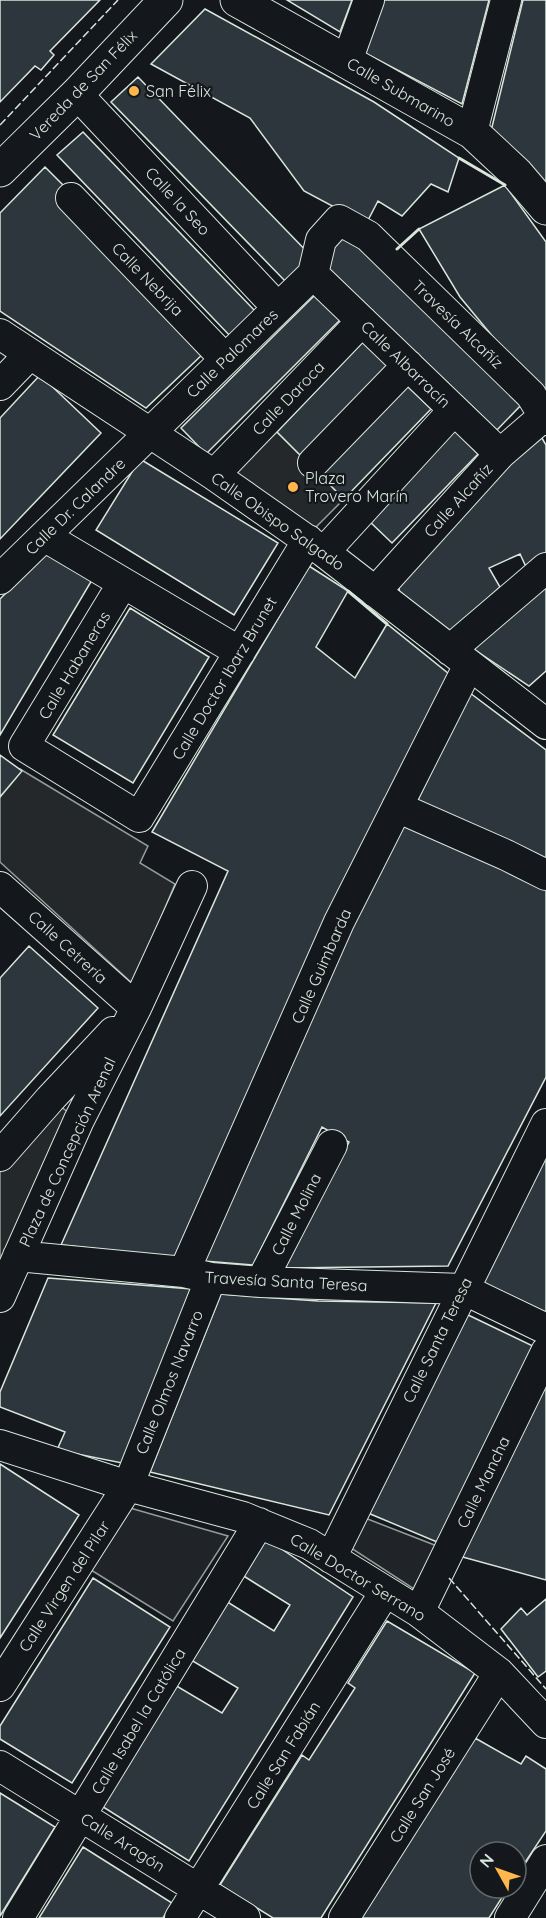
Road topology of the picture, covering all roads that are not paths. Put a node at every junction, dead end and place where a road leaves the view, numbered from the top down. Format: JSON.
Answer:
{"nodes":[{"id":1,"x":166,"y":0,"type":"edge"},
{"id":2,"x":237,"y":0,"type":"edge"},
{"id":3,"x":369,"y":0,"type":"edge"},
{"id":4,"x":506,"y":0,"type":"edge"},
{"id":5,"x":346,"y":61,"type":"junction"},
{"id":6,"x":77,"y":94,"type":"junction"},
{"id":7,"x":472,"y":132,"type":"junction"},
{"id":8,"x":0,"y":170,"type":"edge"},
{"id":9,"x":71,"y":198,"type":"dead end"},
{"id":10,"x":546,"y":208,"type":"edge"},
{"id":11,"x":313,"y":274,"type":"junction"},
{"id":12,"x":279,"y":308,"type":"junction"},
{"id":13,"x":362,"y":321,"type":"junction"},
{"id":14,"x":0,"y":334,"type":"edge"},
{"id":15,"x":30,"y":354,"type":"junction"},
{"id":16,"x":225,"y":359,"type":"junction"},
{"id":17,"x":408,"y":365,"type":"junction"},
{"id":18,"x":0,"y":385,"type":"edge"},
{"id":19,"x":454,"y":410,"type":"junction"},
{"id":20,"x":545,"y":418,"type":"edge"},
{"id":21,"x":150,"y":433,"type":"junction"},
{"id":22,"x":500,"y":454,"type":"junction"},
{"id":23,"x":313,"y":463,"type":"dead end"},
{"id":24,"x":214,"y":475,"type":"junction"},
{"id":25,"x":44,"y":536,"type":"junction"},
{"id":26,"x":316,"y":546,"type":"junction"},
{"id":27,"x":546,"y":568,"type":"edge"},
{"id":28,"x":0,"y":579,"type":"edge"},
{"id":29,"x":123,"y":583,"type":"junction"},
{"id":30,"x":375,"y":592,"type":"junction"},
{"id":31,"x":240,"y":652,"type":"junction"},
{"id":32,"x":460,"y":658,"type":"junction"},
{"id":33,"x":539,"y":707,"type":"edge"},
{"id":34,"x":396,"y":807,"type":"junction"},
{"id":35,"x":140,"y":817,"type":"joint"},
{"id":36,"x":546,"y":875,"type":"edge"},
{"id":37,"x":192,"y":886,"type":"dead end"},
{"id":38,"x":6,"y":904,"type":"edge"},
{"id":39,"x":136,"y":1008,"type":"junction"},
{"id":40,"x":546,"y":1124,"type":"edge"},
{"id":41,"x":332,"y":1145,"type":"dead end"},
{"id":42,"x":0,"y":1156,"type":"edge"},
{"id":43,"x":18,"y":1256,"type":"junction"},
{"id":44,"x":197,"y":1275,"type":"junction"},
{"id":45,"x":261,"y":1282,"type":"junction"},
{"id":46,"x":463,"y":1289,"type":"junction"},
{"id":47,"x":0,"y":1298,"type":"edge"},
{"id":48,"x":546,"y":1329,"type":"edge"},
{"id":49,"x":546,"y":1352,"type":"edge"},
{"id":50,"x":0,"y":1444,"type":"edge"},
{"id":51,"x":128,"y":1486,"type":"junction"},
{"id":52,"x":259,"y":1523,"type":"junction"},
{"id":53,"x":331,"y":1558,"type":"junction"},
{"id":54,"x":385,"y":1592,"type":"junction"},
{"id":55,"x":419,"y":1612,"type":"junction"},
{"id":56,"x":499,"y":1673,"type":"junction"},
{"id":57,"x":0,"y":1686,"type":"edge"},
{"id":58,"x":546,"y":1723,"type":"edge"},
{"id":59,"x":0,"y":1766,"type":"edge"},
{"id":60,"x":80,"y":1816,"type":"junction"},
{"id":61,"x":546,"y":1860,"type":"edge"},
{"id":62,"x":198,"y":1889,"type":"junction"},
{"id":63,"x":18,"y":1918,"type":"edge"},
{"id":64,"x":180,"y":1918,"type":"edge"},
{"id":65,"x":245,"y":1918,"type":"edge"},
{"id":66,"x":344,"y":1918,"type":"edge"},
{"id":67,"x":510,"y":1918,"type":"edge"}],
"edges":[{"from":1,"to":6,"type":"main road","name":"Vereda de San Félix"},
{"from":2,"to":5,"type":"main road","name":"Calle Submarino"},
{"from":3,"to":5,"type":"street"},
{"from":4,"to":7,"type":"street"},
{"from":5,"to":7,"type":"main road","name":"Calle Submarino"},
{"from":6,"to":8,"type":"main road","name":"Vereda de San Félix"},
{"from":6,"to":12,"type":"street","name":"Calle la Seo"},
{"from":7,"to":10,"type":"main road","name":"Calle Submarino"},
{"from":9,"to":16,"type":"street","name":"Calle Nebrija"},
{"from":11,"to":12,"type":"street","name":"Calle Palomares"},
{"from":11,"to":13,"type":"street","name":"Calle Albarracín"},
{"from":11,"to":20,"type":"street","name":"Travesía Alcañíz"},
{"from":12,"to":16,"type":"street","name":"Calle Palomares"},
{"from":13,"to":17,"type":"street","name":"Calle Albarracín"},
{"from":13,"to":24,"type":"street","name":"Calle Daroca"},
{"from":14,"to":15,"type":"street","name":"Calle Obispo Salgado"},
{"from":15,"to":18,"type":"street"},
{"from":15,"to":21,"type":"street","name":"Calle Obispo Salgado"},
{"from":16,"to":21,"type":"street","name":"Calle Palomares"},
{"from":17,"to":19,"type":"street","name":"Calle Albarracín"},
{"from":17,"to":23,"type":"street"},
{"from":19,"to":22,"type":"street","name":"Calle Albarracín"},
{"from":19,"to":26,"type":"street","name":"Calle Doctor Ibarz Brunet"},
{"from":20,"to":22,"type":"street","name":"Calle Alcañíz"},
{"from":21,"to":24,"type":"street","name":"Calle Obispo Salgado"},
{"from":21,"to":25,"type":"street","name":"Calle Dr. Calandre"},
{"from":22,"to":30,"type":"street","name":"Calle Alcañíz"},
{"from":24,"to":26,"type":"street","name":"Calle Obispo Salgado"},
{"from":25,"to":28,"type":"street","name":"Calle Dr. Calandre"},
{"from":25,"to":29,"type":"street"},
{"from":26,"to":30,"type":"street","name":"Calle Obispo Salgado"},
{"from":26,"to":31,"type":"street","name":"Calle Doctor Ibarz Brunet"},
{"from":27,"to":32,"type":"street","name":"Calle Guimbarda"},
{"from":29,"to":31,"type":"street"},
{"from":29,"to":35,"type":"street","name":"Calle Habaneras"},
{"from":30,"to":32,"type":"street","name":"Calle Obispo Salgado"},
{"from":31,"to":35,"type":"street","name":"Calle Doctor Ibarz Brunet"},
{"from":32,"to":33,"type":"street","name":"Calle Obispo Salgado"},
{"from":32,"to":34,"type":"street","name":"Calle Guimbarda"},
{"from":34,"to":36,"type":"street"},
{"from":34,"to":44,"type":"street","name":"Calle Guimbarda"},
{"from":37,"to":39,"type":"street","name":"Plaza de Concepción Arenal"},
{"from":38,"to":39,"type":"street","name":"Calle Cetrería"},
{"from":39,"to":42,"type":"street","name":"Plaza de Concepción Arenal"},
{"from":39,"to":43,"type":"street","name":"Plaza de Concepción Arenal"},
{"from":40,"to":46,"type":"street","name":"Calle Santa Teresa"},
{"from":41,"to":45,"type":"street","name":"Calle Molina"},
{"from":43,"to":44,"type":"street","name":"Travesía Santa Teresa"},
{"from":43,"to":47,"type":"street","name":"Plaza de Concepción Arenal"},
{"from":44,"to":45,"type":"street","name":"Travesía Santa Teresa"},
{"from":44,"to":51,"type":"street","name":"Calle Olmos Navarro"},
{"from":45,"to":46,"type":"street","name":"Travesía Santa Teresa"},
{"from":46,"to":48,"type":"street","name":"Travesía Santa Teresa"},
{"from":46,"to":53,"type":"street","name":"Calle Santa Teresa"},
{"from":49,"to":55,"type":"street","name":"Calle Mancha"},
{"from":50,"to":51,"type":"street","name":"Calle Doctor Serrano"},
{"from":51,"to":52,"type":"street","name":"Calle Doctor Serrano"},
{"from":51,"to":57,"type":"street","name":"Calle Virgen del Pilar"},
{"from":52,"to":53,"type":"street","name":"Calle Doctor Serrano"},
{"from":52,"to":60,"type":"street","name":"Calle Isabel la Católica"},
{"from":53,"to":54,"type":"street","name":"Calle Doctor Serrano"},
{"from":54,"to":55,"type":"street","name":"Calle Doctor Serrano"},
{"from":54,"to":62,"type":"street","name":"Calle San Fabián"},
{"from":55,"to":56,"type":"street","name":"Calle Doctor Serrano"},
{"from":56,"to":58,"type":"street","name":"Calle Doctor Serrano"},
{"from":56,"to":66,"type":"street","name":"Calle San José"},
{"from":59,"to":60,"type":"street","name":"Calle Aragón"},
{"from":60,"to":62,"type":"street","name":"Calle Aragón"},
{"from":60,"to":63,"type":"street","name":"Calle Isabel la Católica"},
{"from":61,"to":67,"type":"street"},
{"from":62,"to":64,"type":"street","name":"Calle San Fabián"},
{"from":62,"to":65,"type":"street","name":"Calle Aragón"}]}
